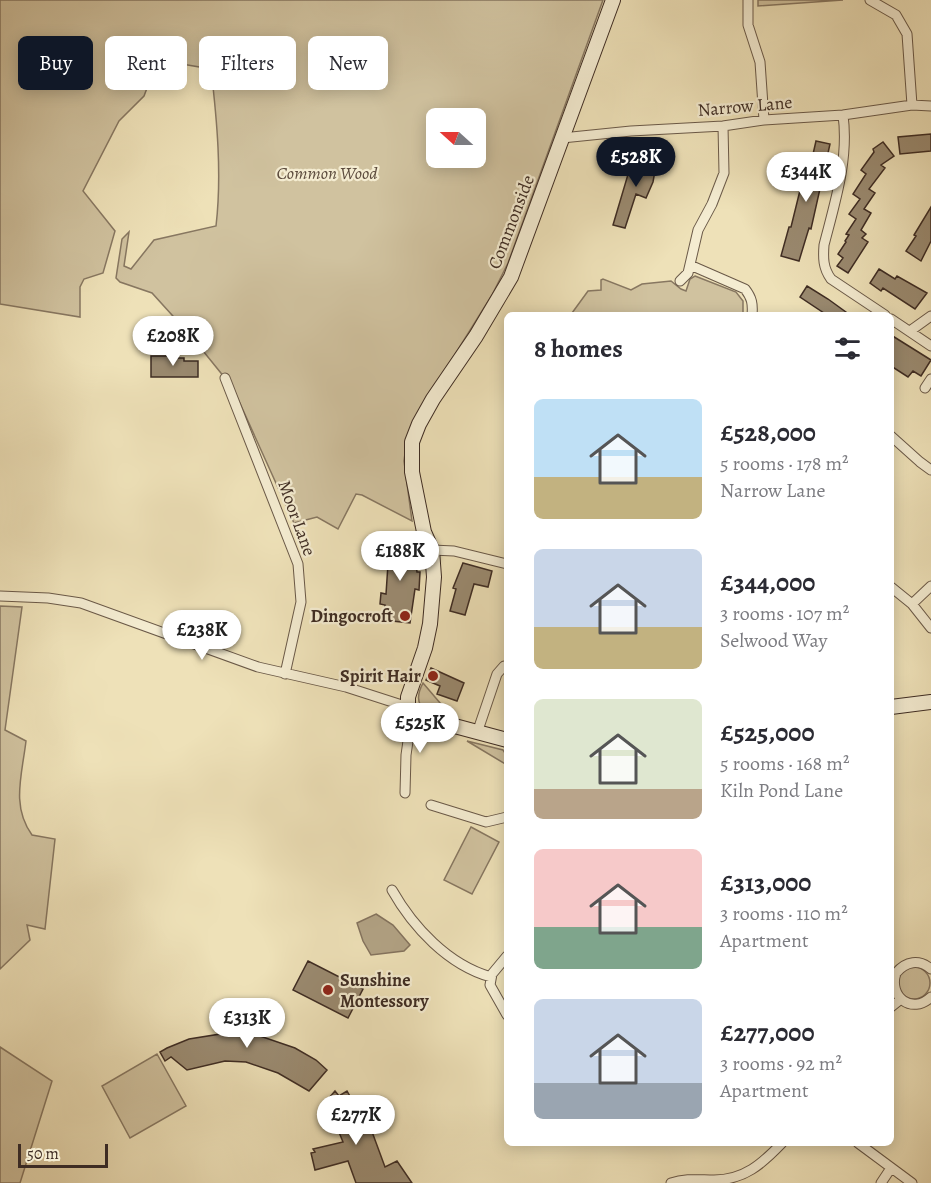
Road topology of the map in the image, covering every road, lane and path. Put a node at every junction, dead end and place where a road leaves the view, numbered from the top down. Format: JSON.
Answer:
{"nodes":[{"id":1,"x":613,"y":0,"type":"edge"},
{"id":2,"x":748,"y":0,"type":"edge"},
{"id":3,"x":870,"y":0,"type":"edge"},
{"id":4,"x":912,"y":105,"type":"junction"},
{"id":5,"x":931,"y":105,"type":"edge"},
{"id":6,"x":843,"y":115,"type":"junction"},
{"id":7,"x":764,"y":120,"type":"junction"},
{"id":8,"x":723,"y":126,"type":"junction"},
{"id":9,"x":562,"y":138,"type":"junction"},
{"id":10,"x":690,"y":265,"type":"junction"},
{"id":11,"x":680,"y":281,"type":"dead end"},
{"id":12,"x":752,"y":312,"type":"edge"},
{"id":13,"x":880,"y":312,"type":"edge"},
{"id":14,"x":931,"y":316,"type":"edge"},
{"id":15,"x":894,"y":321,"type":"edge"},
{"id":16,"x":910,"y":331,"type":"junction"},
{"id":17,"x":931,"y":346,"type":"edge"},
{"id":18,"x":225,"y":378,"type":"dead end"},
{"id":19,"x":931,"y":379,"type":"edge"},
{"id":20,"x":925,"y":388,"type":"dead end"},
{"id":21,"x":894,"y":439,"type":"edge"},
{"id":22,"x":931,"y":470,"type":"edge"},
{"id":23,"x":432,"y":550,"type":"junction"},
{"id":24,"x":504,"y":563,"type":"edge"},
{"id":25,"x":931,"y":586,"type":"edge"},
{"id":26,"x":894,"y":589,"type":"edge"},
{"id":27,"x":0,"y":596,"type":"edge"},
{"id":28,"x":912,"y":604,"type":"junction"},
{"id":29,"x":931,"y":628,"type":"edge"},
{"id":30,"x":504,"y":666,"type":"edge"},
{"id":31,"x":285,"y":674,"type":"junction"},
{"id":32,"x":931,"y":702,"type":"edge"},
{"id":33,"x":894,"y":708,"type":"edge"},
{"id":34,"x":410,"y":710,"type":"junction"},
{"id":35,"x":477,"y":732,"type":"junction"},
{"id":36,"x":504,"y":739,"type":"edge"},
{"id":37,"x":405,"y":793,"type":"dead end"},
{"id":38,"x":431,"y":805,"type":"dead end"},
{"id":39,"x":504,"y":818,"type":"edge"},
{"id":40,"x":392,"y":890,"type":"dead end"},
{"id":41,"x":504,"y":959,"type":"edge"},
{"id":42,"x":931,"y":969,"type":"edge"},
{"id":43,"x":491,"y":977,"type":"junction"},
{"id":44,"x":931,"y":998,"type":"edge"},
{"id":45,"x":901,"y":999,"type":"junction"},
{"id":46,"x":894,"y":1005,"type":"edge"},
{"id":47,"x":504,"y":1010,"type":"edge"},
{"id":48,"x":779,"y":1146,"type":"edge"},
{"id":49,"x":862,"y":1146,"type":"edge"},
{"id":50,"x":891,"y":1168,"type":"junction"},
{"id":51,"x":671,"y":1183,"type":"edge"},
{"id":52,"x":881,"y":1183,"type":"edge"},
{"id":53,"x":912,"y":1183,"type":"edge"}],
"edges":[{"from":1,"to":9,"type":"street","name":"Commonside"},
{"from":2,"to":7,"type":"street"},
{"from":3,"to":4,"type":"street"},
{"from":4,"to":5,"type":"street","name":"Narrow Lane"},
{"from":4,"to":6,"type":"street","name":"Narrow Lane"},
{"from":6,"to":7,"type":"street","name":"Narrow Lane"},
{"from":6,"to":13,"type":"street"},
{"from":7,"to":8,"type":"street","name":"Narrow Lane"},
{"from":8,"to":9,"type":"street","name":"Narrow Lane"},
{"from":8,"to":10,"type":"street"},
{"from":9,"to":23,"type":"street","name":"Commonside"},
{"from":10,"to":11,"type":"street"},
{"from":10,"to":12,"type":"street"},
{"from":14,"to":16,"type":"street"},
{"from":15,"to":16,"type":"street"},
{"from":16,"to":17,"type":"street"},
{"from":18,"to":31,"type":"street","name":"Moor Lane"},
{"from":19,"to":20,"type":"street"},
{"from":21,"to":22,"type":"street"},
{"from":23,"to":24,"type":"street"},
{"from":23,"to":34,"type":"street"},
{"from":25,"to":28,"type":"street"},
{"from":26,"to":28,"type":"street"},
{"from":27,"to":31,"type":"street"},
{"from":28,"to":29,"type":"street"},
{"from":30,"to":35,"type":"street"},
{"from":31,"to":34,"type":"street"},
{"from":32,"to":33,"type":"street"},
{"from":34,"to":35,"type":"street"},
{"from":34,"to":37,"type":"street"},
{"from":35,"to":36,"type":"street"},
{"from":38,"to":39,"type":"street"},
{"from":40,"to":43,"type":"street"},
{"from":41,"to":43,"type":"street"},
{"from":42,"to":45,"type":"street"},
{"from":43,"to":47,"type":"street"},
{"from":44,"to":45,"type":"street"},
{"from":45,"to":46,"type":"street"},
{"from":48,"to":51,"type":"street"},
{"from":49,"to":50,"type":"street"},
{"from":50,"to":52,"type":"street"},
{"from":50,"to":53,"type":"street"}]}
